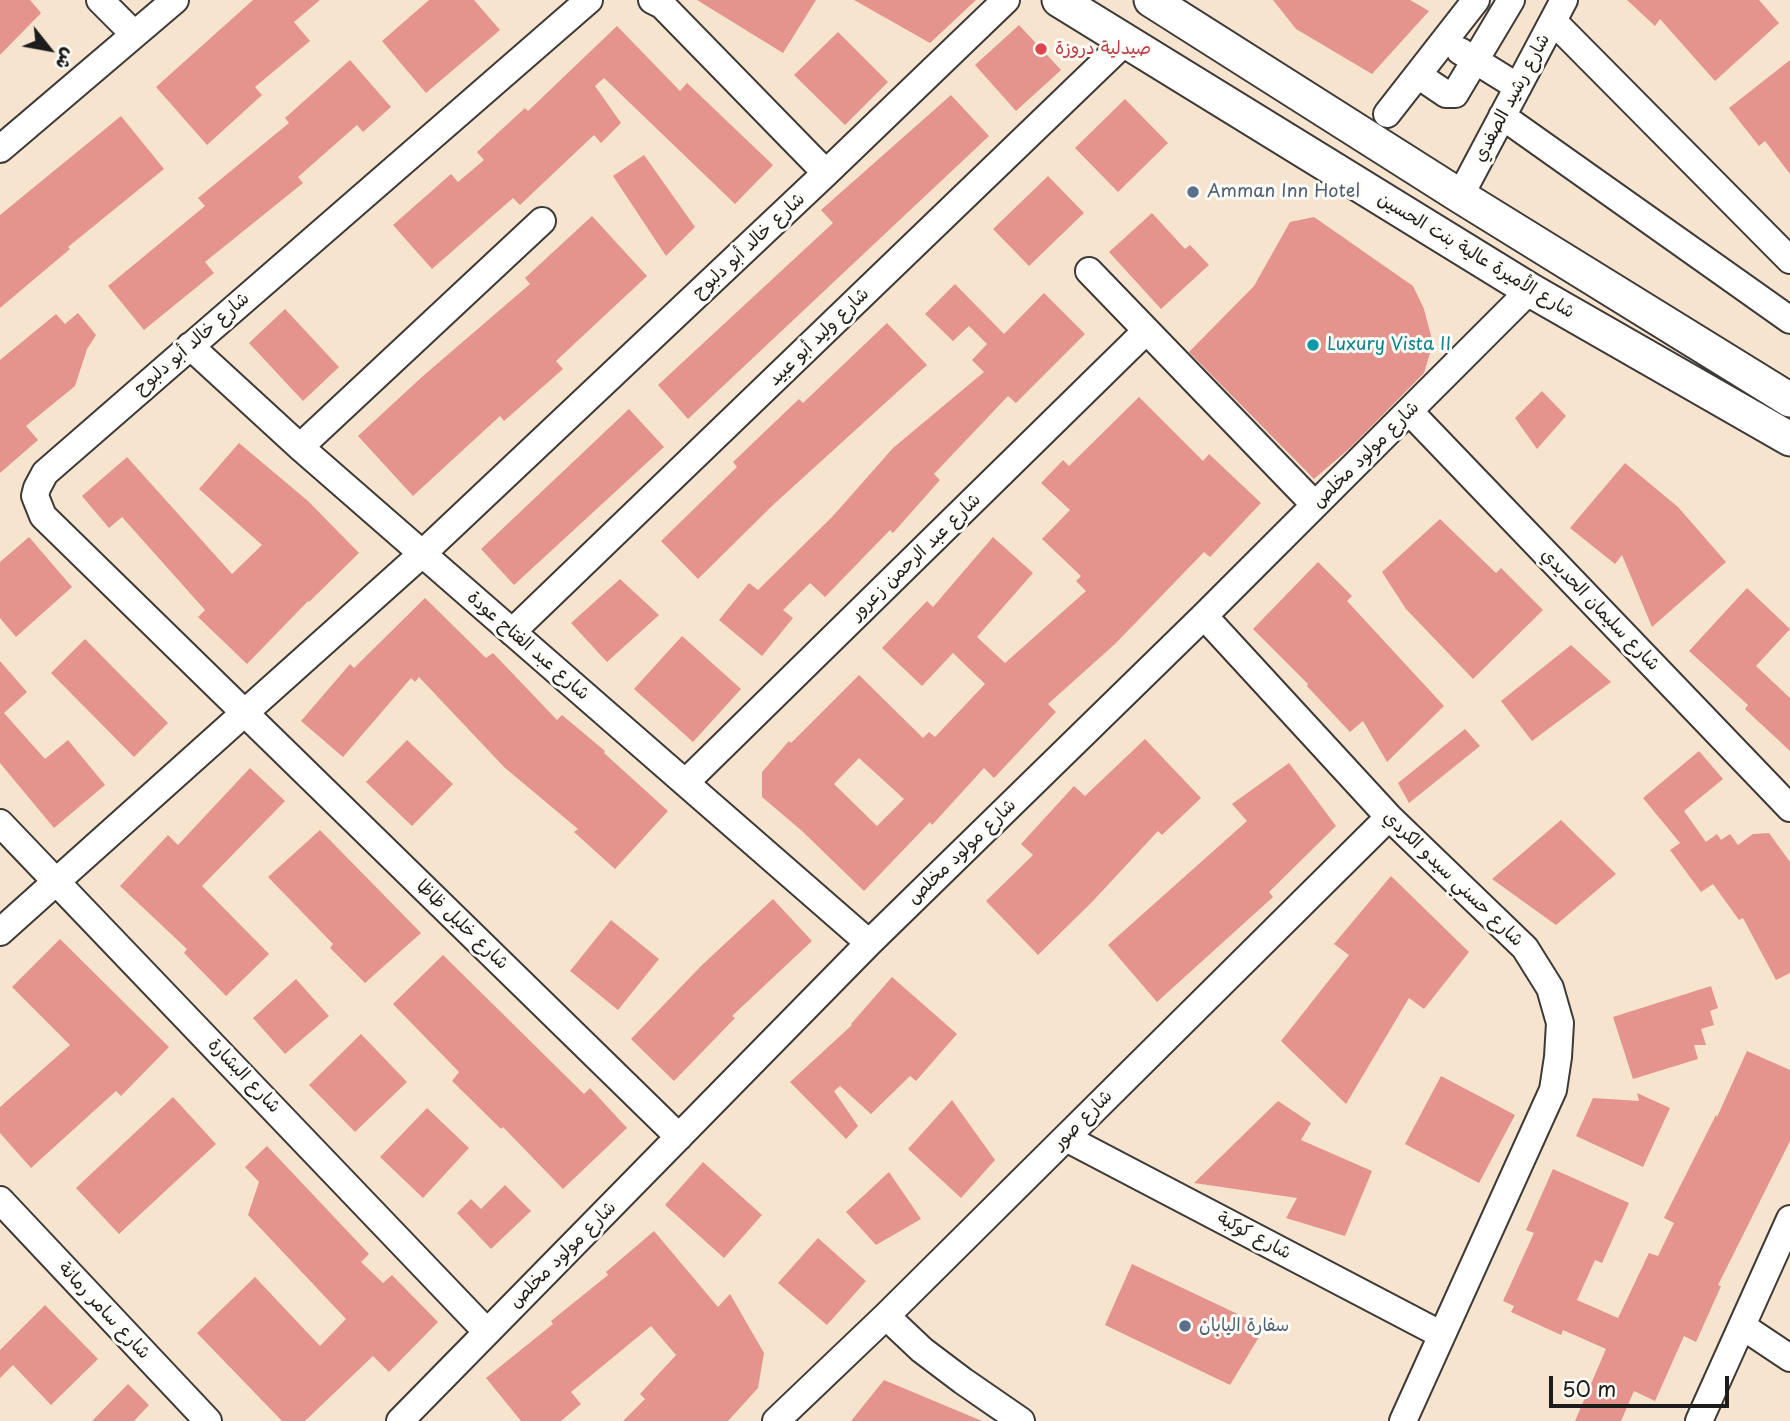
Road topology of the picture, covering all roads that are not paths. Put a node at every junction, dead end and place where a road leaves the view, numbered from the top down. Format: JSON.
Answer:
{"nodes":[{"id":1,"x":100,"y":0,"type":"edge"},
{"id":2,"x":175,"y":0,"type":"edge"},
{"id":3,"x":589,"y":0,"type":"edge"},
{"id":4,"x":652,"y":0,"type":"edge"},
{"id":5,"x":1006,"y":0,"type":"edge"},
{"id":6,"x":1059,"y":0,"type":"edge"},
{"id":7,"x":1476,"y":0,"type":"edge"},
{"id":8,"x":1511,"y":0,"type":"edge"},
{"id":9,"x":1161,"y":2,"type":"edge"},
{"id":10,"x":1558,"y":10,"type":"edge"},
{"id":11,"x":133,"y":33,"type":"junction"},
{"id":12,"x":1126,"y":41,"type":"junction"},
{"id":13,"x":1444,"y":41,"type":"junction"},
{"id":14,"x":1475,"y":61,"type":"junction"},
{"id":15,"x":1418,"y":75,"type":"junction"},
{"id":16,"x":1518,"y":87,"type":"junction"},
{"id":17,"x":1387,"y":114,"type":"dead end"},
{"id":18,"x":1503,"y":117,"type":"junction"},
{"id":19,"x":0,"y":149,"type":"edge"},
{"id":20,"x":826,"y":173,"type":"junction"},
{"id":21,"x":1460,"y":196,"type":"junction"},
{"id":22,"x":542,"y":221,"type":"dead end"},
{"id":23,"x":1790,"y":260,"type":"edge"},
{"id":24,"x":1089,"y":271,"type":"dead end"},
{"id":25,"x":1530,"y":290,"type":"junction"},
{"id":26,"x":1790,"y":320,"type":"edge"},
{"id":27,"x":1146,"y":332,"type":"junction"},
{"id":28,"x":190,"y":346,"type":"junction"},
{"id":29,"x":1790,"y":400,"type":"edge"},
{"id":30,"x":1410,"y":412,"type":"junction"},
{"id":31,"x":1785,"y":437,"type":"edge"},
{"id":32,"x":300,"y":447,"type":"junction"},
{"id":33,"x":1315,"y":505,"type":"junction"},
{"id":34,"x":422,"y":553,"type":"junction"},
{"id":35,"x":1205,"y":616,"type":"junction"},
{"id":36,"x":512,"y":632,"type":"junction"},
{"id":37,"x":245,"y":713,"type":"junction"},
{"id":38,"x":686,"y":782,"type":"junction"},
{"id":39,"x":1790,"y":808,"type":"edge"},
{"id":40,"x":1389,"y":817,"type":"junction"},
{"id":41,"x":0,"y":823,"type":"edge"},
{"id":42,"x":58,"y":881,"type":"junction"},
{"id":43,"x":0,"y":932,"type":"edge"},
{"id":44,"x":869,"y":943,"type":"junction"},
{"id":45,"x":678,"y":1137,"type":"junction"},
{"id":46,"x":1066,"y":1138,"type":"junction"},
{"id":47,"x":0,"y":1200,"type":"edge"},
{"id":48,"x":1790,"y":1219,"type":"edge"},
{"id":49,"x":886,"y":1316,"type":"junction"},
{"id":50,"x":1742,"y":1326,"type":"junction"},
{"id":51,"x":486,"y":1331,"type":"junction"},
{"id":52,"x":1442,"y":1335,"type":"junction"},
{"id":53,"x":1790,"y":1358,"type":"edge"},
{"id":54,"x":208,"y":1421,"type":"edge"},
{"id":55,"x":400,"y":1421,"type":"edge"},
{"id":56,"x":776,"y":1421,"type":"edge"},
{"id":57,"x":1021,"y":1421,"type":"edge"},
{"id":58,"x":1403,"y":1421,"type":"edge"},
{"id":59,"x":1699,"y":1421,"type":"edge"}],
"edges":[{"from":1,"to":11,"type":"street"},
{"from":2,"to":11,"type":"street"},
{"from":3,"to":28,"type":"street","name":"شارع خالد أبو دلبوح"},
{"from":4,"to":20,"type":"street"},
{"from":5,"to":20,"type":"street","name":"شارع خالد أبو دلبوح"},
{"from":6,"to":12,"type":"main road","name":"شارع الأميرة عالية بنت الحسين"},
{"from":7,"to":13,"type":"street"},
{"from":8,"to":14,"type":"street"},
{"from":9,"to":21,"type":"main road"},
{"from":10,"to":16,"type":"street","name":"شارع رشيد الصفدي"},
{"from":10,"to":23,"type":"street"},
{"from":11,"to":19,"type":"street"},
{"from":12,"to":25,"type":"main road","name":"شارع الأميرة عالية بنت الحسين"},
{"from":12,"to":36,"type":"street","name":"شارع وليد أبو عبيد"},
{"from":13,"to":14,"type":"street"},
{"from":13,"to":15,"type":"street"},
{"from":14,"to":15,"type":"street"},
{"from":14,"to":16,"type":"street"},
{"from":15,"to":17,"type":"street"},
{"from":16,"to":18,"type":"street","name":"شارع رشيد الصفدي"},
{"from":18,"to":21,"type":"street","name":"شارع رشيد الصفدي"},
{"from":18,"to":26,"type":"street"},
{"from":20,"to":34,"type":"street","name":"شارع خالد أبو دلبوح"},
{"from":21,"to":29,"type":"main road"},
{"from":22,"to":32,"type":"street"},
{"from":24,"to":27,"type":"street"},
{"from":25,"to":30,"type":"street","name":"شارع مولود مخلص"},
{"from":25,"to":31,"type":"main road","name":"شارع الأميرة عالية بنت الحسين"},
{"from":27,"to":33,"type":"street"},
{"from":27,"to":38,"type":"street","name":"شارع عبد الرحمن زعرور"},
{"from":28,"to":32,"type":"street","name":"شارع عبد الفتاح عودة"},
{"from":28,"to":37,"type":"street","name":"شارع خالد أبو دلبوح"},
{"from":30,"to":33,"type":"street","name":"شارع مولود مخلص"},
{"from":30,"to":39,"type":"street","name":"شارع سليمان الحديدي"},
{"from":32,"to":34,"type":"street","name":"شارع عبد الفتاح عودة"},
{"from":33,"to":35,"type":"street","name":"شارع مولود مخلص"},
{"from":34,"to":36,"type":"street","name":"شارع عبد الفتاح عودة"},
{"from":34,"to":37,"type":"street","name":"شارع خالد أبو دلبوح"},
{"from":35,"to":40,"type":"street","name":"شارع حسني سيدو الكردي"},
{"from":35,"to":44,"type":"street","name":"شارع مولود مخلص"},
{"from":36,"to":38,"type":"street","name":"شارع عبد الفتاح عودة"},
{"from":37,"to":42,"type":"street","name":"شارع خالد أبو دلبوح"},
{"from":37,"to":45,"type":"street","name":"شارع خليل ظاظا"},
{"from":38,"to":44,"type":"street","name":"شارع عبد الفتاح عودة"},
{"from":40,"to":46,"type":"street","name":"شارع صور"},
{"from":40,"to":52,"type":"street","name":"شارع حسني سيدو الكردي"},
{"from":41,"to":42,"type":"street","name":"شارع البشارة"},
{"from":42,"to":43,"type":"street","name":"شارع خالد أبو دلبوح"},
{"from":42,"to":51,"type":"street","name":"شارع البشارة"},
{"from":44,"to":45,"type":"street","name":"شارع مولود مخلص"},
{"from":45,"to":51,"type":"street","name":"شارع مولود مخلص"},
{"from":46,"to":49,"type":"street","name":"شارع صور"},
{"from":46,"to":52,"type":"street","name":"شارع كوكبة"},
{"from":47,"to":54,"type":"street","name":"شارع سامر رمانة"},
{"from":48,"to":50,"type":"street"},
{"from":49,"to":56,"type":"street","name":"شارع صور"},
{"from":49,"to":57,"type":"street"},
{"from":50,"to":53,"type":"street"},
{"from":50,"to":59,"type":"street"},
{"from":51,"to":55,"type":"street","name":"شارع مولود مخلص"},
{"from":52,"to":58,"type":"street","name":"شارع حسني سيدو الكردي"}]}
